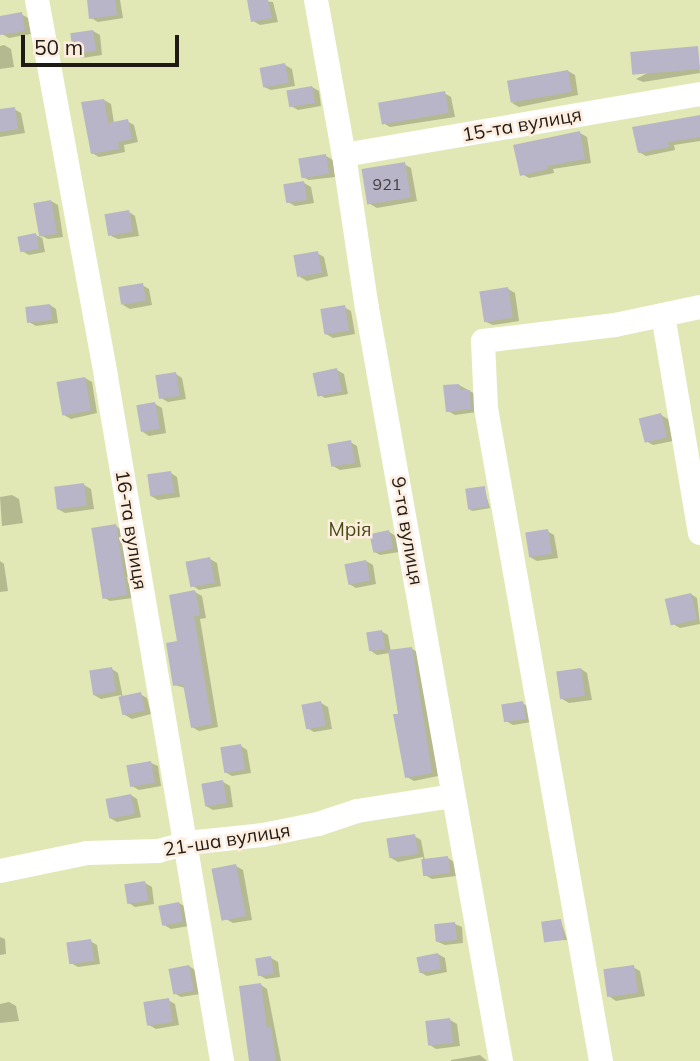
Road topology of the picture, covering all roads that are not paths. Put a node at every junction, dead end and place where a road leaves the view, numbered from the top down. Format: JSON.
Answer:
{"nodes":[{"id":1,"x":37,"y":0,"type":"edge"},
{"id":2,"x":316,"y":0,"type":"edge"},
{"id":3,"x":700,"y":94,"type":"edge"},
{"id":4,"x":344,"y":155,"type":"junction"},
{"id":5,"x":700,"y":307,"type":"edge"},
{"id":6,"x":663,"y":315,"type":"junction"},
{"id":7,"x":700,"y":533,"type":"edge"},
{"id":8,"x":453,"y":796,"type":"junction"},
{"id":9,"x":187,"y":843,"type":"junction"},
{"id":10,"x":0,"y":871,"type":"edge"},
{"id":11,"x":222,"y":1061,"type":"edge"},
{"id":12,"x":501,"y":1061,"type":"edge"},
{"id":13,"x":601,"y":1061,"type":"edge"}],
"edges":[{"from":1,"to":9,"type":"street","name":"16-та вулиця"},
{"from":2,"to":4,"type":"street","name":"9-та вулиця"},
{"from":3,"to":4,"type":"street","name":"15-та вулиця"},
{"from":4,"to":8,"type":"street","name":"9-та вулиця"},
{"from":5,"to":6,"type":"street"},
{"from":6,"to":7,"type":"street"},
{"from":6,"to":13,"type":"street"},
{"from":8,"to":9,"type":"street","name":"21-ша вулиця"},
{"from":8,"to":12,"type":"street","name":"9-та вулиця"},
{"from":9,"to":10,"type":"street","name":"21-ша вулиця"},
{"from":9,"to":11,"type":"street","name":"16-та вулиця"}]}
